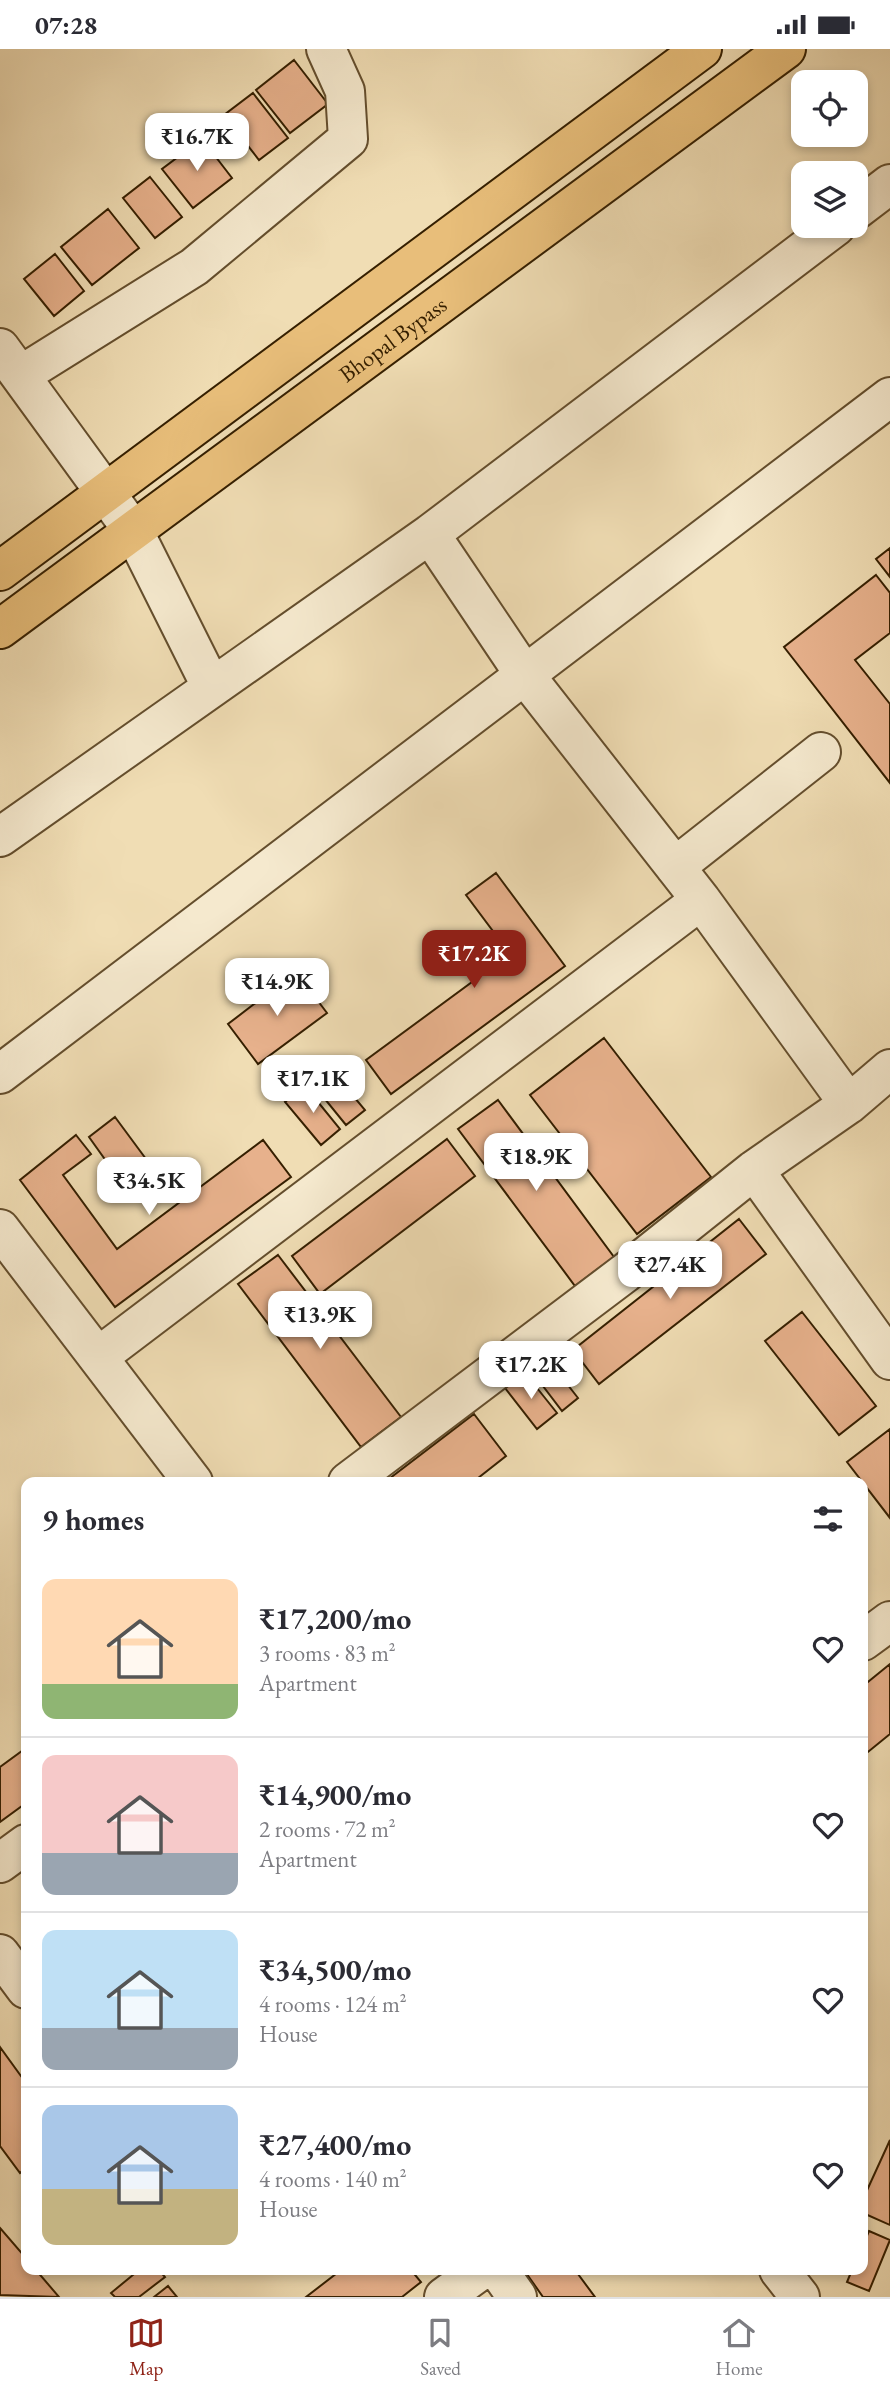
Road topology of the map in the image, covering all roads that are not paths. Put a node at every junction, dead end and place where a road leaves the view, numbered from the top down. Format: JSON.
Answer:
{"nodes":[{"id":1,"x":326,"y":49,"type":"edge"},
{"id":2,"x":702,"y":49,"type":"edge"},
{"id":3,"x":786,"y":49,"type":"edge"},
{"id":4,"x":890,"y":184,"type":"edge"},
{"id":5,"x":868,"y":201,"type":"edge"},
{"id":6,"x":820,"y":238,"type":"edge"},
{"id":7,"x":11,"y":361,"type":"edge"},
{"id":8,"x":890,"y":397,"type":"edge"},
{"id":9,"x":106,"y":493,"type":"junction"},
{"id":10,"x":134,"y":532,"type":"junction"},
{"id":11,"x":430,"y":534,"type":"junction"},
{"id":12,"x":0,"y":571,"type":"edge"},
{"id":13,"x":0,"y":629,"type":"edge"},
{"id":14,"x":524,"y":674,"type":"junction"},
{"id":15,"x":211,"y":686,"type":"junction"},
{"id":16,"x":821,"y":752,"type":"dead end"},
{"id":17,"x":0,"y":837,"type":"edge"},
{"id":18,"x":675,"y":867,"type":"junction"},
{"id":19,"x":701,"y":900,"type":"junction"},
{"id":20,"x":890,"y":1069,"type":"edge"},
{"id":21,"x":0,"y":1074,"type":"edge"},
{"id":22,"x":849,"y":1104,"type":"junction"},
{"id":23,"x":754,"y":1170,"type":"junction"},
{"id":24,"x":0,"y":1229,"type":"edge"},
{"id":25,"x":98,"y":1357,"type":"junction"},
{"id":26,"x":890,"y":1360,"type":"edge"},
{"id":27,"x":189,"y":1477,"type":"edge"},
{"id":28,"x":355,"y":1477,"type":"edge"},
{"id":29,"x":890,"y":1621,"type":"edge"},
{"id":30,"x":868,"y":1637,"type":"edge"},
{"id":31,"x":21,"y":1848,"type":"edge"},
{"id":32,"x":0,"y":1863,"type":"edge"},
{"id":33,"x":0,"y":1954,"type":"edge"},
{"id":34,"x":21,"y":1982,"type":"edge"},
{"id":35,"x":474,"y":2275,"type":"edge"},
{"id":36,"x":502,"y":2275,"type":"edge"},
{"id":37,"x":783,"y":2275,"type":"edge"},
{"id":38,"x":444,"y":2297,"type":"edge"},
{"id":39,"x":517,"y":2297,"type":"edge"},
{"id":40,"x":800,"y":2297,"type":"edge"}],
"edges":[{"from":1,"to":7,"type":"street"},
{"from":2,"to":9,"type":"main road","name":"Bhopal Bypass"},
{"from":3,"to":10,"type":"main road","name":"Bhopal Bypass"},
{"from":4,"to":5,"type":"street"},
{"from":6,"to":11,"type":"street"},
{"from":7,"to":9,"type":"street"},
{"from":8,"to":14,"type":"street"},
{"from":9,"to":10,"type":"street"},
{"from":9,"to":12,"type":"main road","name":"Bhopal Bypass"},
{"from":10,"to":13,"type":"main road","name":"Bhopal Bypass"},
{"from":10,"to":15,"type":"street"},
{"from":11,"to":14,"type":"street"},
{"from":11,"to":15,"type":"street"},
{"from":14,"to":18,"type":"street"},
{"from":14,"to":21,"type":"street"},
{"from":15,"to":17,"type":"street"},
{"from":16,"to":18,"type":"street"},
{"from":18,"to":19,"type":"street"},
{"from":19,"to":22,"type":"street"},
{"from":19,"to":25,"type":"street"},
{"from":20,"to":22,"type":"street"},
{"from":22,"to":23,"type":"street"},
{"from":23,"to":26,"type":"street"},
{"from":23,"to":28,"type":"street"},
{"from":24,"to":25,"type":"street"},
{"from":25,"to":27,"type":"street"},
{"from":29,"to":30,"type":"street"},
{"from":31,"to":32,"type":"street"},
{"from":33,"to":34,"type":"street"},
{"from":35,"to":38,"type":"street"},
{"from":36,"to":39,"type":"street"},
{"from":37,"to":40,"type":"street"}]}
